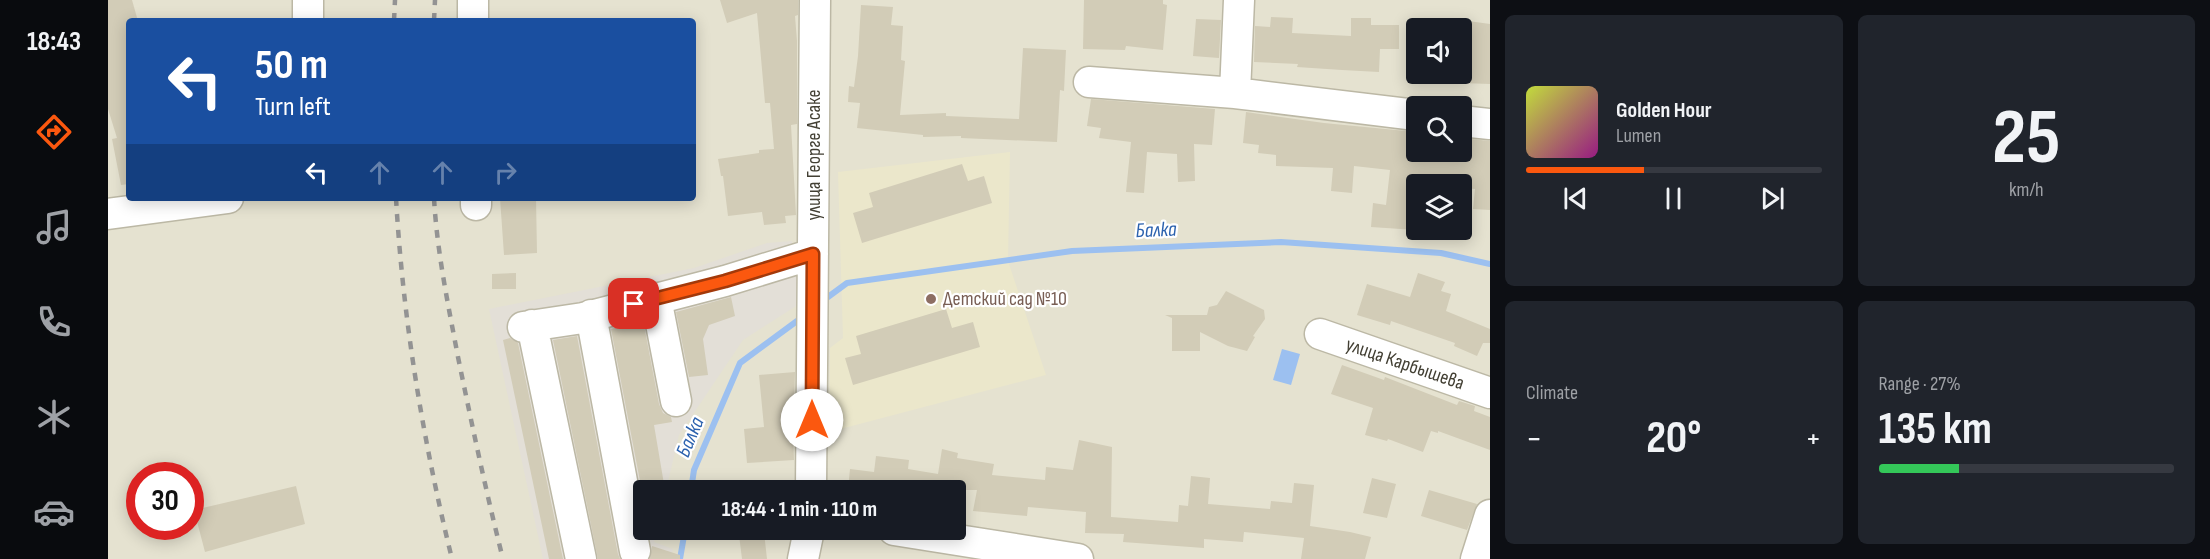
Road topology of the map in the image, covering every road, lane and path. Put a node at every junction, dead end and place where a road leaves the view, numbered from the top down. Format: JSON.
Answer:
{"nodes":[{"id":1,"x":308,"y":0,"type":"edge"},
{"id":2,"x":473,"y":0,"type":"edge"},
{"id":3,"x":815,"y":0,"type":"edge"},
{"id":4,"x":1239,"y":0,"type":"edge"},
{"id":5,"x":308,"y":18,"type":"edge"},
{"id":6,"x":473,"y":18,"type":"edge"},
{"id":7,"x":1089,"y":82,"type":"dead end"},
{"id":8,"x":1235,"y":93,"type":"junction"},
{"id":9,"x":1406,"y":114,"type":"edge"},
{"id":10,"x":1472,"y":122,"type":"edge"},
{"id":11,"x":1490,"y":124,"type":"edge"},
{"id":12,"x":206,"y":201,"type":"edge"},
{"id":13,"x":108,"y":214,"type":"edge"},
{"id":14,"x":813,"y":254,"type":"junction"},
{"id":15,"x":656,"y":298,"type":"junction"},
{"id":16,"x":591,"y":315,"type":"junction"},
{"id":17,"x":1320,"y":334,"type":"dead end"},
{"id":18,"x":1490,"y":393,"type":"edge"},
{"id":19,"x":676,"y":401,"type":"dead end"},
{"id":20,"x":812,"y":480,"type":"edge"},
{"id":21,"x":1490,"y":515,"type":"edge"},
{"id":22,"x":807,"y":540,"type":"edge"},
{"id":23,"x":957,"y":540,"type":"edge"},
{"id":24,"x":635,"y":551,"type":"dead end"},
{"id":25,"x":581,"y":559,"type":"edge"},
{"id":26,"x":803,"y":559,"type":"edge"},
{"id":27,"x":1078,"y":559,"type":"edge"},
{"id":28,"x":1476,"y":559,"type":"edge"}],
"edges":[{"from":1,"to":5,"type":"street"},
{"from":2,"to":6,"type":"street"},
{"from":3,"to":14,"type":"street","name":"улица Георге Асаке"},
{"from":4,"to":8,"type":"street"},
{"from":7,"to":8,"type":"street"},
{"from":8,"to":9,"type":"street"},
{"from":10,"to":11,"type":"street"},
{"from":12,"to":13,"type":"street"},
{"from":14,"to":15,"type":"street"},
{"from":14,"to":20,"type":"street","name":"улица Георге Асаке"},
{"from":15,"to":16,"type":"street"},
{"from":15,"to":19,"type":"street"},
{"from":16,"to":24,"type":"street"},
{"from":16,"to":25,"type":"street"},
{"from":17,"to":18,"type":"street","name":"улица Карбышева"},
{"from":21,"to":28,"type":"street"},
{"from":22,"to":26,"type":"street"},
{"from":23,"to":27,"type":"street"}]}
